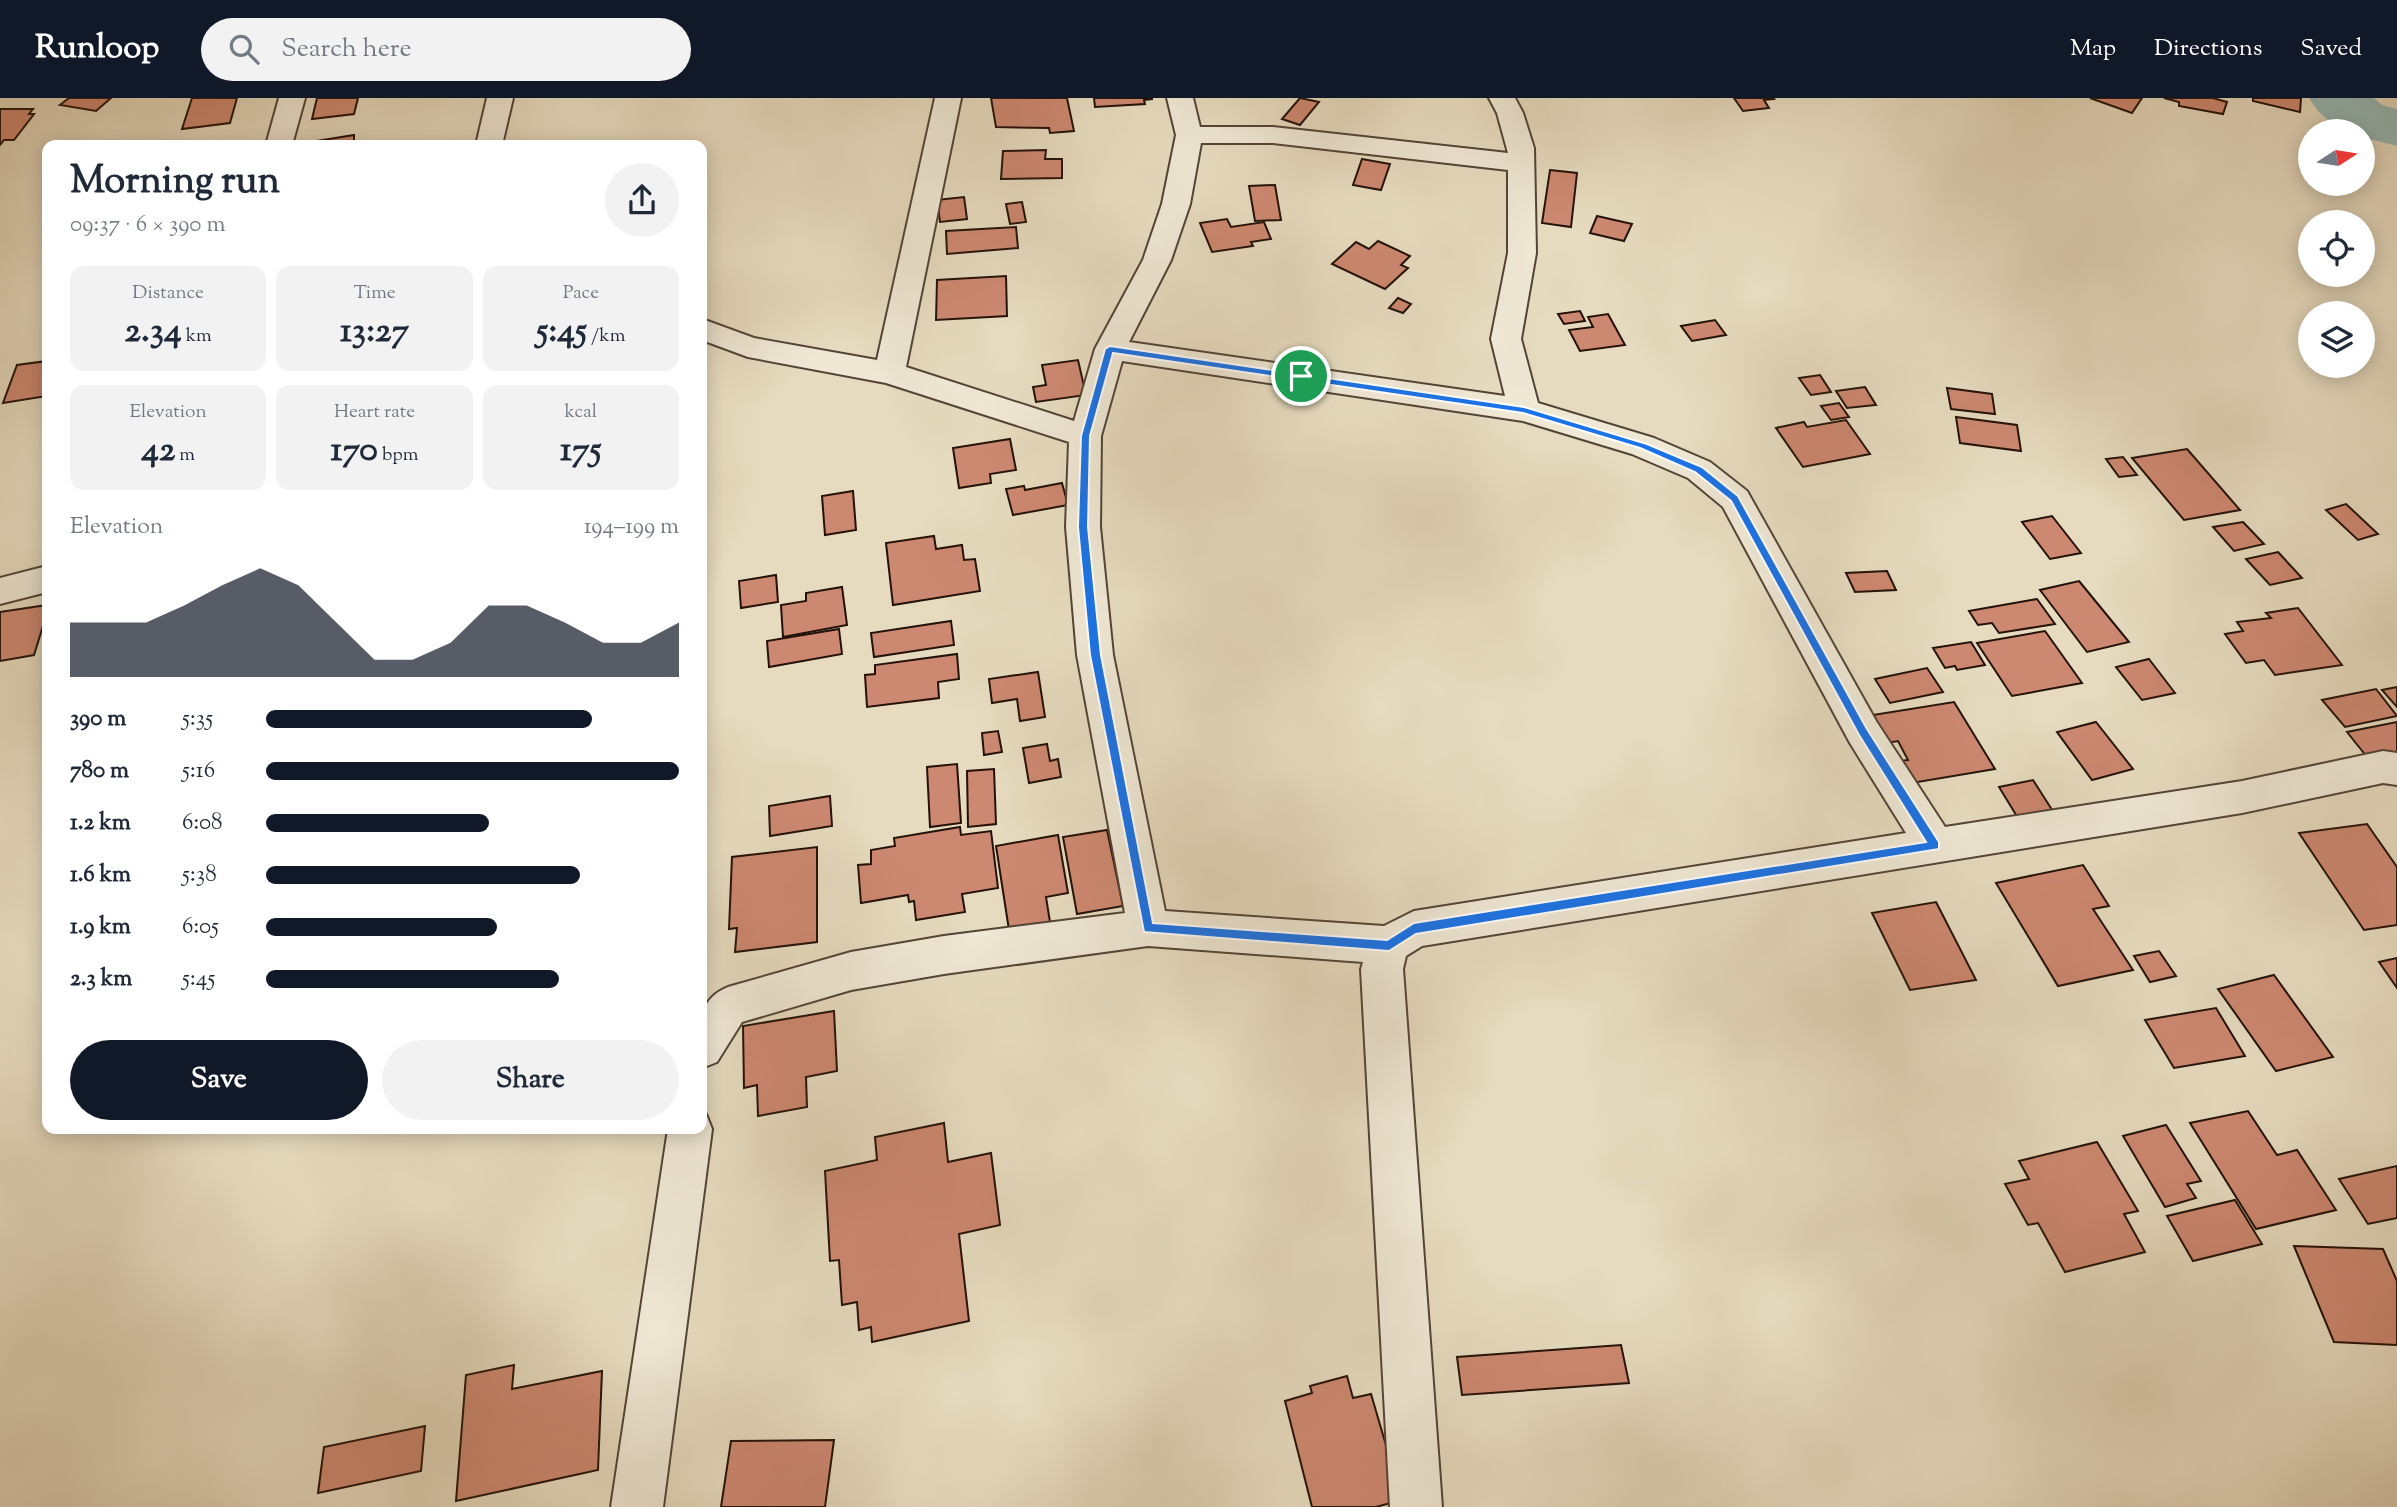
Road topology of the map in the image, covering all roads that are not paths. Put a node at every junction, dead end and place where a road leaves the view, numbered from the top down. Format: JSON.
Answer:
{"nodes":[{"id":1,"x":292,"y":98,"type":"edge"},
{"id":2,"x":499,"y":98,"type":"edge"},
{"id":3,"x":948,"y":98,"type":"edge"},
{"id":4,"x":1180,"y":98,"type":"edge"},
{"id":5,"x":1502,"y":98,"type":"edge"},
{"id":6,"x":1189,"y":135,"type":"junction"},
{"id":7,"x":280,"y":140,"type":"edge"},
{"id":8,"x":490,"y":140,"type":"edge"},
{"id":9,"x":1521,"y":163,"type":"junction"},
{"id":10,"x":707,"y":331,"type":"edge"},
{"id":11,"x":1110,"y":349,"type":"junction"},
{"id":12,"x":890,"y":373,"type":"junction"},
{"id":13,"x":1524,"y":410,"type":"junction"},
{"id":14,"x":1085,"y":436,"type":"junction"},
{"id":15,"x":42,"y":580,"type":"edge"},
{"id":16,"x":0,"y":591,"type":"edge"},
{"id":17,"x":2397,"y":769,"type":"edge"},
{"id":18,"x":1935,"y":846,"type":"junction"},
{"id":19,"x":1148,"y":928,"type":"junction"},
{"id":20,"x":1389,"y":945,"type":"junction"},
{"id":21,"x":707,"y":1040,"type":"edge"},
{"id":22,"x":689,"y":1134,"type":"edge"},
{"id":23,"x":637,"y":1507,"type":"edge"},
{"id":24,"x":1416,"y":1507,"type":"edge"}],
"edges":[{"from":1,"to":7,"type":"street"},
{"from":2,"to":8,"type":"street"},
{"from":3,"to":12,"type":"street"},
{"from":4,"to":6,"type":"street"},
{"from":5,"to":9,"type":"street"},
{"from":6,"to":9,"type":"street"},
{"from":6,"to":11,"type":"street"},
{"from":9,"to":13,"type":"street"},
{"from":10,"to":12,"type":"street"},
{"from":11,"to":13,"type":"street"},
{"from":11,"to":14,"type":"street"},
{"from":12,"to":14,"type":"street"},
{"from":13,"to":18,"type":"street"},
{"from":14,"to":19,"type":"street"},
{"from":15,"to":16,"type":"street"},
{"from":17,"to":18,"type":"street"},
{"from":18,"to":20,"type":"street"},
{"from":19,"to":20,"type":"street"},
{"from":19,"to":21,"type":"street"},
{"from":20,"to":24,"type":"street"},
{"from":22,"to":23,"type":"street"}]}
